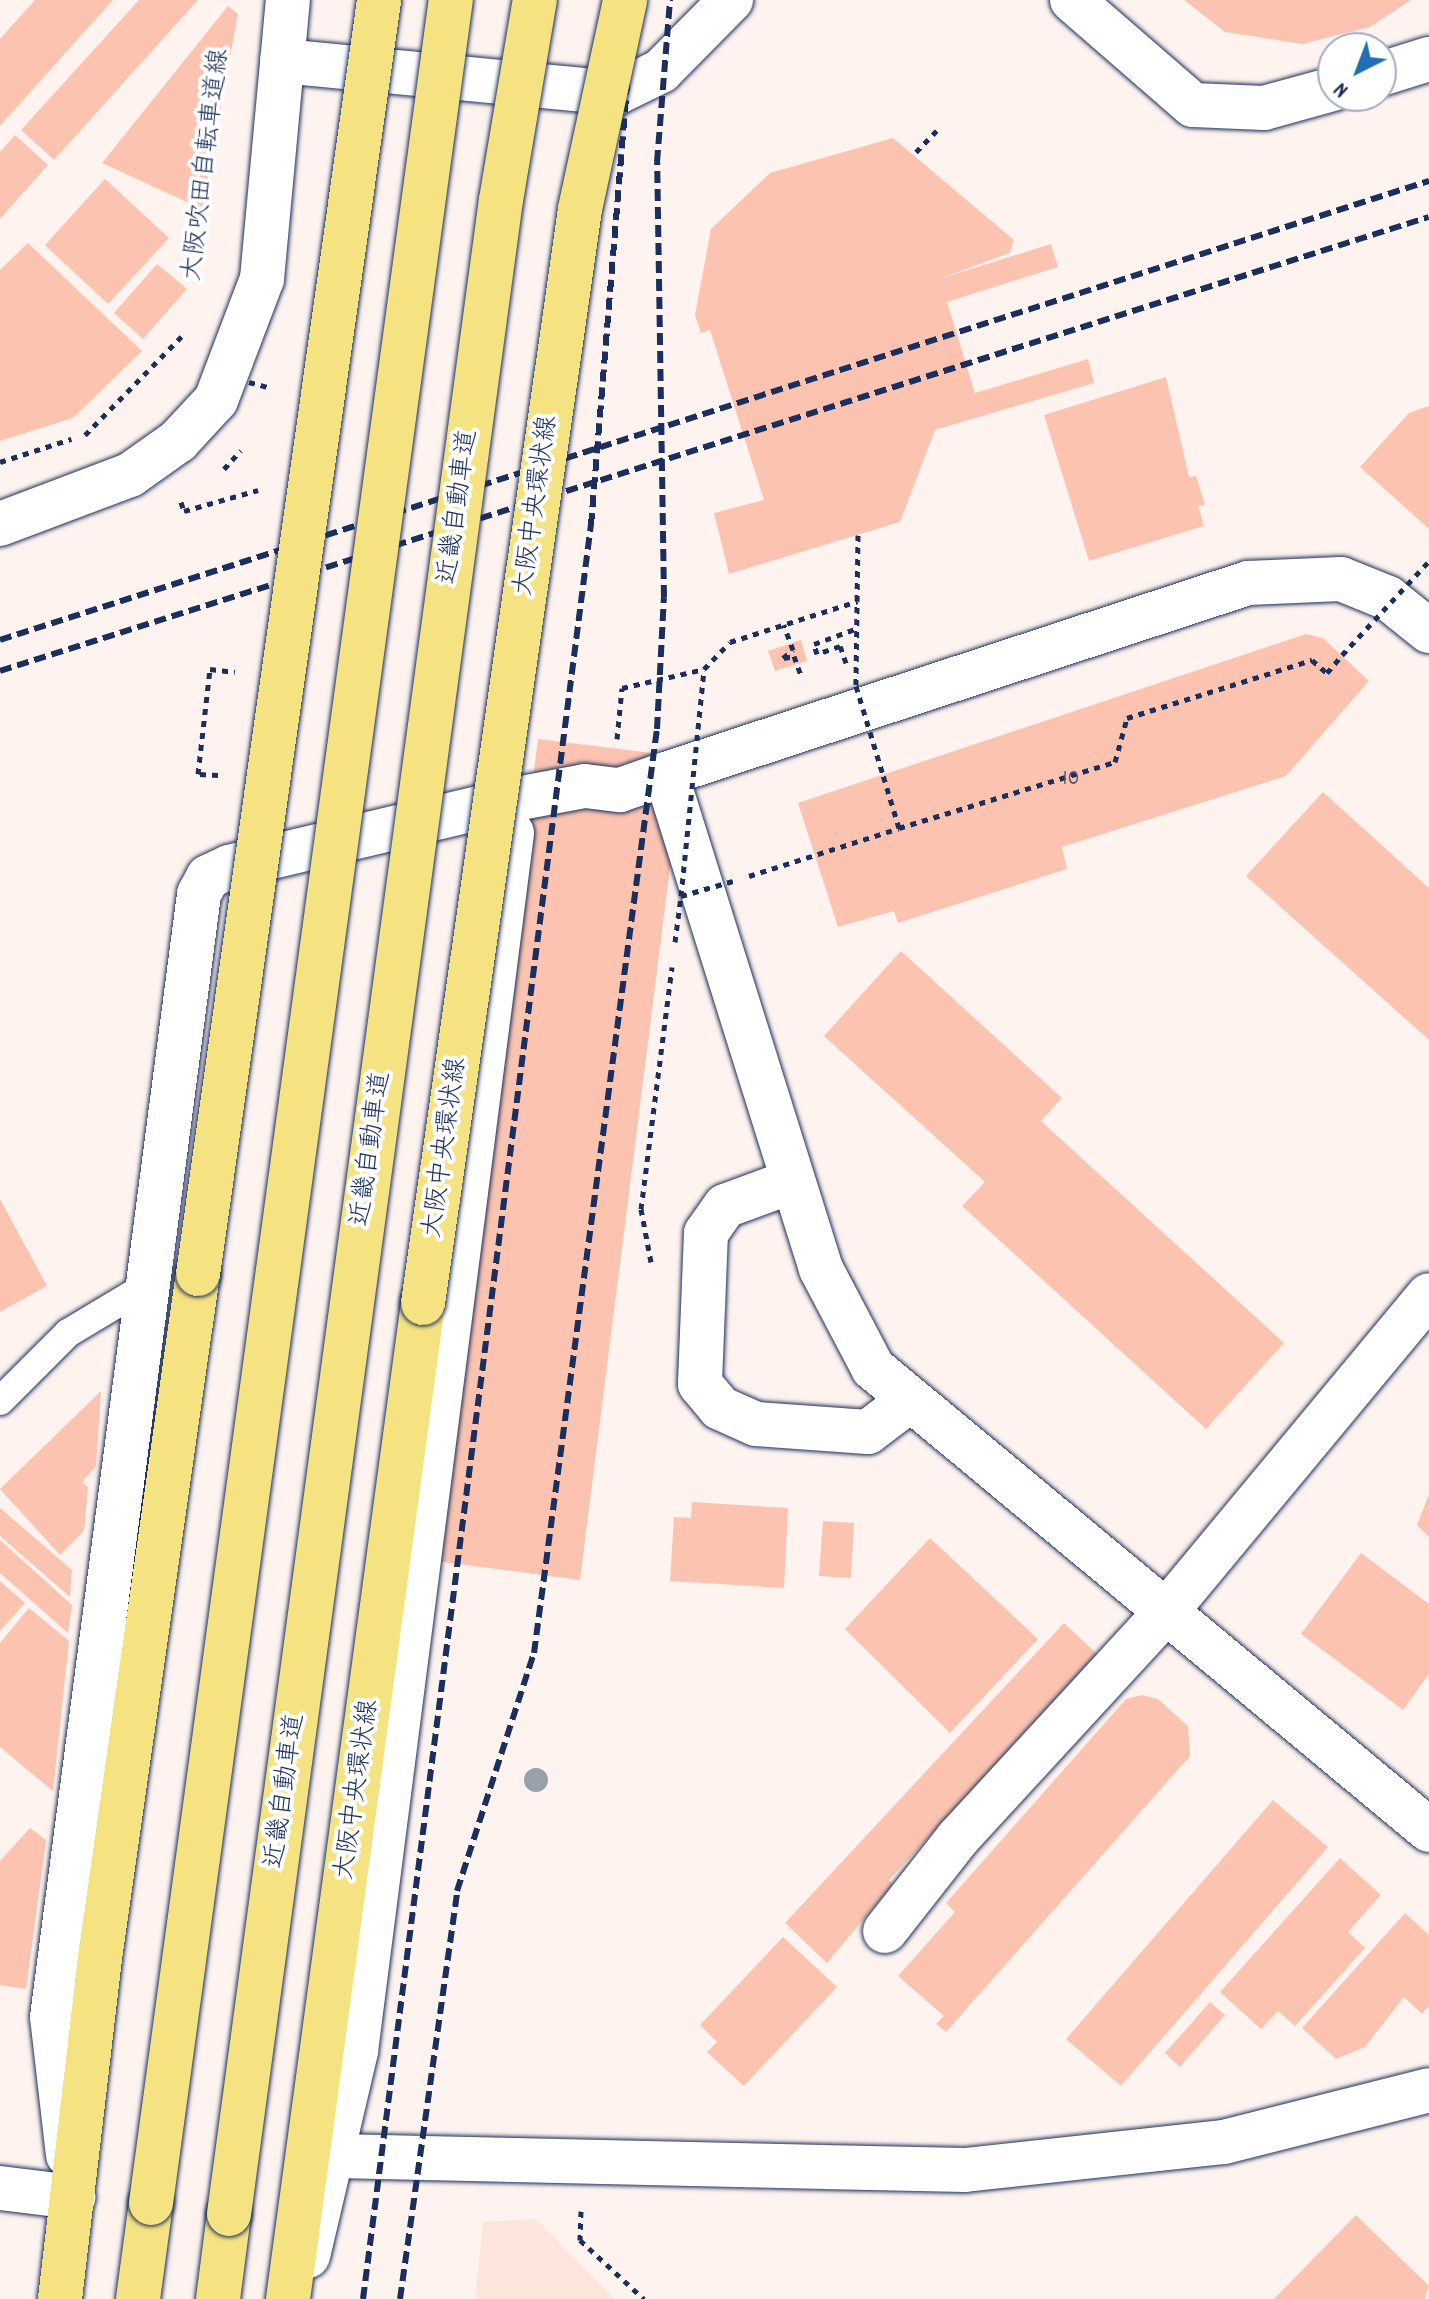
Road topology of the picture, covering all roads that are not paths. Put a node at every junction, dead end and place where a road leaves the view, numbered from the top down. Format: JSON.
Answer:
{"nodes":[{"id":1,"x":288,"y":0,"type":"edge"},
{"id":2,"x":379,"y":0,"type":"edge"},
{"id":3,"x":451,"y":0,"type":"edge"},
{"id":4,"x":535,"y":0,"type":"edge"},
{"id":5,"x":625,"y":0,"type":"edge"},
{"id":6,"x":731,"y":0,"type":"edge"},
{"id":7,"x":1072,"y":0,"type":"edge"},
{"id":8,"x":1429,"y":59,"type":"edge"},
{"id":9,"x":282,"y":61,"type":"junction"},
{"id":10,"x":1397,"y":69,"type":"edge"},
{"id":11,"x":1317,"y":93,"type":"edge"},
{"id":12,"x":0,"y":524,"type":"edge"},
{"id":13,"x":1429,"y":631,"type":"edge"},
{"id":14,"x":666,"y":774,"type":"junction"},
{"id":15,"x":516,"y":799,"type":"junction"},
{"id":16,"x":793,"y":1181,"type":"junction"},
{"id":17,"x":145,"y":1287,"type":"junction"},
{"id":18,"x":1429,"y":1295,"type":"edge"},
{"id":19,"x":0,"y":1401,"type":"edge"},
{"id":20,"x":906,"y":1403,"type":"junction"},
{"id":21,"x":1165,"y":1613,"type":"junction"},
{"id":22,"x":1429,"y":1830,"type":"edge"},
{"id":23,"x":885,"y":1931,"type":"dead end"},
{"id":24,"x":1429,"y":2090,"type":"edge"},
{"id":25,"x":336,"y":2156,"type":"junction"},
{"id":26,"x":0,"y":2188,"type":"edge"},
{"id":27,"x":73,"y":2197,"type":"junction"},
{"id":28,"x":60,"y":2299,"type":"edge"},
{"id":29,"x":138,"y":2299,"type":"edge"},
{"id":30,"x":218,"y":2299,"type":"edge"},
{"id":31,"x":288,"y":2299,"type":"edge"},
{"id":32,"x":296,"y":2299,"type":"edge"}],
"edges":[{"from":1,"to":9,"type":"street"},
{"from":2,"to":27,"type":"main road","bridge":true},
{"from":3,"to":29,"type":"main road","bridge":true},
{"from":4,"to":30,"type":"main road","name":"近畿自動車道","bridge":true},
{"from":5,"to":31,"type":"main road","name":"大阪中央環状線","bridge":true},
{"from":6,"to":9,"type":"street"},
{"from":7,"to":11,"type":"street"},
{"from":8,"to":10,"type":"street"},
{"from":9,"to":12,"type":"street"},
{"from":13,"to":14,"type":"street"},
{"from":14,"to":15,"type":"street"},
{"from":14,"to":16,"type":"street"},
{"from":15,"to":17,"type":"street"},
{"from":15,"to":25,"type":"street"},
{"from":16,"to":20,"type":"street"},
{"from":16,"to":20,"type":"street"},
{"from":17,"to":19,"type":"lane"},
{"from":17,"to":27,"type":"street"},
{"from":18,"to":21,"type":"street"},
{"from":20,"to":21,"type":"street"},
{"from":21,"to":22,"type":"street"},
{"from":21,"to":23,"type":"street"},
{"from":24,"to":25,"type":"street"},
{"from":25,"to":32,"type":"street"},
{"from":26,"to":27,"type":"street"},
{"from":27,"to":28,"type":"main road"}]}
